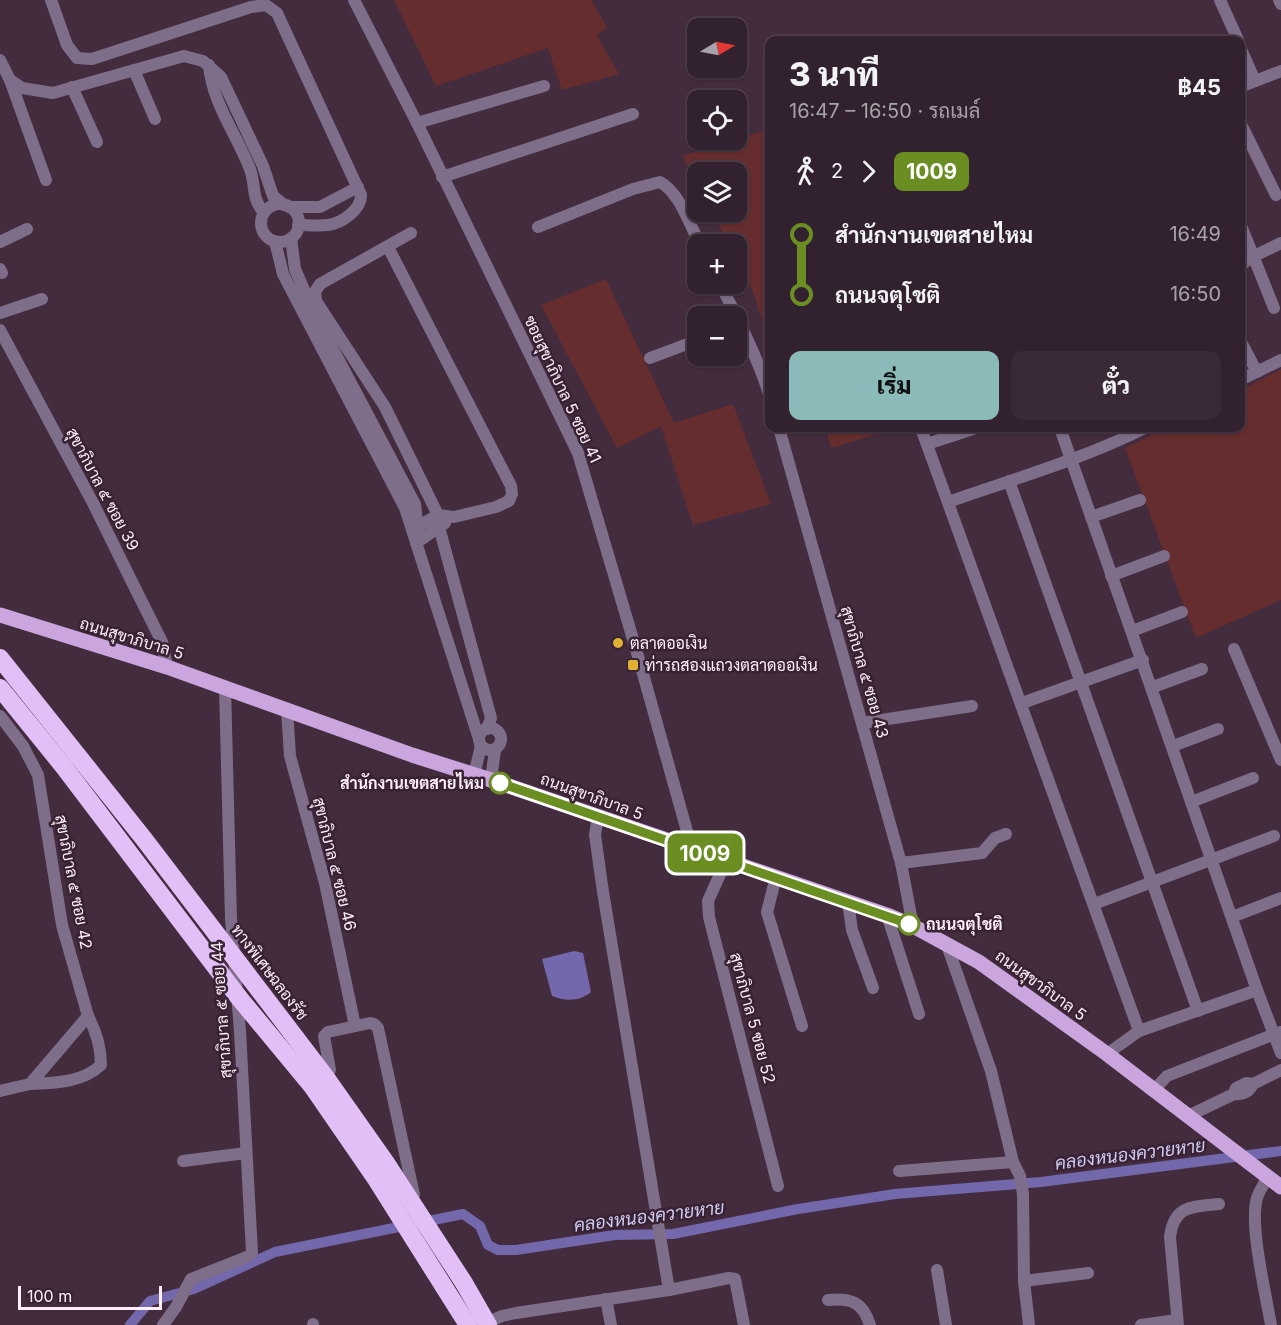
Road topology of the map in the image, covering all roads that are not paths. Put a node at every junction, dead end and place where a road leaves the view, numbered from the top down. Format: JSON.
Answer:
{"nodes":[{"id":1,"x":51,"y":0,"type":"edge"},
{"id":2,"x":354,"y":0,"type":"edge"},
{"id":3,"x":1220,"y":0,"type":"edge"},
{"id":4,"x":1236,"y":36,"type":"edge"},
{"id":5,"x":1245,"y":58,"type":"edge"},
{"id":6,"x":0,"y":60,"type":"edge"},
{"id":7,"x":209,"y":65,"type":"junction"},
{"id":8,"x":134,"y":70,"type":"junction"},
{"id":9,"x":1280,"y":75,"type":"edge"},
{"id":10,"x":10,"y":80,"type":"junction"},
{"id":11,"x":1255,"y":81,"type":"junction"},
{"id":12,"x":1245,"y":85,"type":"edge"},
{"id":13,"x":544,"y":86,"type":"dead end"},
{"id":14,"x":72,"y":87,"type":"junction"},
{"id":15,"x":633,"y":114,"type":"dead end"},
{"id":16,"x":155,"y":119,"type":"dead end"},
{"id":17,"x":417,"y":123,"type":"junction"},
{"id":18,"x":244,"y":124,"type":"junction"},
{"id":19,"x":232,"y":130,"type":"junction"},
{"id":20,"x":1245,"y":132,"type":"edge"},
{"id":21,"x":98,"y":142,"type":"dead end"},
{"id":22,"x":263,"y":166,"type":"junction"},
{"id":23,"x":251,"y":171,"type":"junction"},
{"id":24,"x":442,"y":177,"type":"junction"},
{"id":25,"x":46,"y":180,"type":"dead end"},
{"id":26,"x":358,"y":187,"type":"junction"},
{"id":27,"x":1276,"y":195,"type":"dead end"},
{"id":28,"x":286,"y":206,"type":"junction"},
{"id":29,"x":264,"y":213,"type":"junction"},
{"id":30,"x":298,"y":225,"type":"junction"},
{"id":31,"x":538,"y":227,"type":"dead end"},
{"id":32,"x":27,"y":229,"type":"dead end"},
{"id":33,"x":411,"y":233,"type":"dead end"},
{"id":34,"x":695,"y":234,"type":"edge"},
{"id":35,"x":1245,"y":236,"type":"edge"},
{"id":36,"x":291,"y":238,"type":"junction"},
{"id":37,"x":275,"y":241,"type":"junction"},
{"id":38,"x":0,"y":242,"type":"edge"},
{"id":39,"x":1281,"y":243,"type":"edge"},
{"id":40,"x":388,"y":247,"type":"junction"},
{"id":41,"x":1253,"y":256,"type":"junction"},
{"id":42,"x":1245,"y":262,"type":"edge"},
{"id":43,"x":42,"y":299,"type":"dead end"},
{"id":44,"x":1274,"y":308,"type":"dead end"},
{"id":45,"x":0,"y":313,"type":"edge"},
{"id":46,"x":0,"y":330,"type":"edge"},
{"id":47,"x":747,"y":343,"type":"edge"},
{"id":48,"x":687,"y":344,"type":"edge"},
{"id":49,"x":1245,"y":349,"type":"edge"},
{"id":50,"x":650,"y":358,"type":"dead end"},
{"id":51,"x":1281,"y":360,"type":"edge"},
{"id":52,"x":1257,"y":372,"type":"junction"},
{"id":53,"x":1245,"y":378,"type":"edge"},
{"id":54,"x":765,"y":381,"type":"edge"},
{"id":55,"x":779,"y":432,"type":"edge"},
{"id":56,"x":922,"y":432,"type":"edge"},
{"id":57,"x":964,"y":432,"type":"edge"},
{"id":58,"x":1062,"y":432,"type":"edge"},
{"id":59,"x":1137,"y":432,"type":"edge"},
{"id":60,"x":927,"y":444,"type":"junction"},
{"id":61,"x":1072,"y":459,"type":"junction"},
{"id":62,"x":1009,"y":481,"type":"junction"},
{"id":63,"x":1140,"y":500,"type":"dead end"},
{"id":64,"x":948,"y":502,"type":"junction"},
{"id":65,"x":1091,"y":517,"type":"junction"},
{"id":66,"x":439,"y":521,"type":"junction"},
{"id":67,"x":416,"y":535,"type":"junction"},
{"id":68,"x":1164,"y":556,"type":"dead end"},
{"id":69,"x":1111,"y":576,"type":"junction"},
{"id":70,"x":1182,"y":612,"type":"dead end"},
{"id":71,"x":0,"y":615,"type":"edge"},
{"id":72,"x":1132,"y":631,"type":"junction"},
{"id":73,"x":1234,"y":650,"type":"dead end"},
{"id":74,"x":0,"y":658,"type":"edge"},
{"id":75,"x":1143,"y":660,"type":"junction"},
{"id":76,"x":166,"y":667,"type":"junction"},
{"id":77,"x":1202,"y":669,"type":"dead end"},
{"id":78,"x":1080,"y":683,"type":"junction"},
{"id":79,"x":225,"y":687,"type":"junction"},
{"id":80,"x":1153,"y":687,"type":"junction"},
{"id":81,"x":0,"y":688,"type":"edge"},
{"id":82,"x":1022,"y":703,"type":"junction"},
{"id":83,"x":972,"y":706,"type":"dead end"},
{"id":84,"x":287,"y":710,"type":"junction"},
{"id":85,"x":0,"y":716,"type":"edge"},
{"id":86,"x":862,"y":723,"type":"junction"},
{"id":87,"x":487,"y":729,"type":"junction"},
{"id":88,"x":1218,"y":729,"type":"dead end"},
{"id":89,"x":480,"y":743,"type":"junction"},
{"id":90,"x":1173,"y":746,"type":"junction"},
{"id":91,"x":495,"y":750,"type":"junction"},
{"id":92,"x":1281,"y":760,"type":"edge"},
{"id":93,"x":474,"y":775,"type":"junction"},
{"id":94,"x":1253,"y":778,"type":"dead end"},
{"id":95,"x":491,"y":780,"type":"junction"},
{"id":96,"x":1191,"y":802,"type":"junction"},
{"id":97,"x":598,"y":816,"type":"junction"},
{"id":98,"x":1006,"y":834,"type":"dead end"},
{"id":99,"x":1274,"y":836,"type":"dead end"},
{"id":100,"x":692,"y":849,"type":"junction"},
{"id":101,"x":1211,"y":859,"type":"junction"},
{"id":102,"x":726,"y":861,"type":"junction"},
{"id":103,"x":901,"y":863,"type":"junction"},
{"id":104,"x":776,"y":878,"type":"junction"},
{"id":105,"x":1152,"y":883,"type":"junction"},
{"id":106,"x":1281,"y":898,"type":"edge"},
{"id":107,"x":848,"y":902,"type":"junction"},
{"id":108,"x":1094,"y":904,"type":"junction"},
{"id":109,"x":887,"y":915,"type":"junction"},
{"id":110,"x":1232,"y":917,"type":"junction"},
{"id":111,"x":913,"y":926,"type":"junction"},
{"id":112,"x":947,"y":945,"type":"junction"},
{"id":113,"x":873,"y":988,"type":"dead end"},
{"id":114,"x":1257,"y":990,"type":"junction"},
{"id":115,"x":1198,"y":1011,"type":"junction"},
{"id":116,"x":919,"y":1014,"type":"dead end"},
{"id":117,"x":88,"y":1016,"type":"junction"},
{"id":118,"x":355,"y":1026,"type":"junction"},
{"id":119,"x":802,"y":1026,"type":"dead end"},
{"id":120,"x":1139,"y":1031,"type":"junction"},
{"id":121,"x":1277,"y":1033,"type":"edge"},
{"id":122,"x":1281,"y":1053,"type":"edge"},
{"id":123,"x":1107,"y":1054,"type":"junction"},
{"id":124,"x":330,"y":1070,"type":"dead end"},
{"id":125,"x":1281,"y":1070,"type":"edge"},
{"id":126,"x":30,"y":1084,"type":"junction"},
{"id":127,"x":0,"y":1091,"type":"edge"},
{"id":128,"x":1153,"y":1091,"type":"junction"},
{"id":129,"x":1188,"y":1116,"type":"junction"},
{"id":130,"x":246,"y":1153,"type":"junction"},
{"id":131,"x":183,"y":1161,"type":"dead end"},
{"id":132,"x":1013,"y":1162,"type":"junction"},
{"id":133,"x":899,"y":1171,"type":"dead end"},
{"id":134,"x":1268,"y":1177,"type":"junction"},
{"id":135,"x":778,"y":1186,"type":"dead end"},
{"id":136,"x":1281,"y":1187,"type":"edge"},
{"id":137,"x":414,"y":1195,"type":"dead end"},
{"id":138,"x":1219,"y":1204,"type":"dead end"},
{"id":139,"x":937,"y":1270,"type":"dead end"},
{"id":140,"x":1088,"y":1272,"type":"dead end"},
{"id":141,"x":1024,"y":1281,"type":"junction"},
{"id":142,"x":669,"y":1290,"type":"junction"},
{"id":143,"x":606,"y":1299,"type":"junction"},
{"id":144,"x":828,"y":1300,"type":"dead end"},
{"id":145,"x":1178,"y":1322,"type":"edge"},
{"id":146,"x":163,"y":1325,"type":"edge"},
{"id":147,"x":468,"y":1325,"type":"edge"},
{"id":148,"x":481,"y":1325,"type":"edge"},
{"id":149,"x":488,"y":1325,"type":"edge"},
{"id":150,"x":611,"y":1325,"type":"edge"},
{"id":151,"x":744,"y":1325,"type":"edge"},
{"id":152,"x":870,"y":1325,"type":"edge"},
{"id":153,"x":946,"y":1325,"type":"edge"},
{"id":154,"x":1029,"y":1325,"type":"edge"},
{"id":155,"x":1141,"y":1325,"type":"edge"},
{"id":156,"x":1271,"y":1325,"type":"edge"}],
"edges":[{"from":1,"to":26,"type":"street"},
{"from":2,"to":17,"type":"street","name":"ซอยสุขาภิบาล 5 ซอย 41"},
{"from":3,"to":4,"type":"street"},
{"from":5,"to":11,"type":"street"},
{"from":6,"to":10,"type":"street"},
{"from":7,"to":8,"type":"street"},
{"from":7,"to":18,"type":"street"},
{"from":7,"to":19,"type":"street"},
{"from":8,"to":14,"type":"street"},
{"from":8,"to":16,"type":"street"},
{"from":9,"to":11,"type":"street"},
{"from":10,"to":14,"type":"street"},
{"from":10,"to":25,"type":"street"},
{"from":11,"to":12,"type":"street"},
{"from":13,"to":17,"type":"street"},
{"from":14,"to":21,"type":"street"},
{"from":15,"to":24,"type":"street"},
{"from":17,"to":24,"type":"street","name":"ซอยสุขาภิบาล 5 ซอย 41"},
{"from":18,"to":19,"type":"street"},
{"from":18,"to":22,"type":"street"},
{"from":19,"to":23,"type":"street"},
{"from":20,"to":27,"type":"street"},
{"from":22,"to":23,"type":"street"},
{"from":22,"to":28,"type":"street"},
{"from":23,"to":29,"type":"street"},
{"from":24,"to":100,"type":"street","name":"ซอยสุขาภิบาล 5 ซอย 41"},
{"from":26,"to":28,"type":"street"},
{"from":26,"to":30,"type":"street"},
{"from":28,"to":29,"type":"street"},
{"from":28,"to":30,"type":"street"},
{"from":29,"to":37,"type":"street"},
{"from":30,"to":36,"type":"street"},
{"from":31,"to":34,"type":"street"},
{"from":32,"to":38,"type":"street"},
{"from":33,"to":40,"type":"street"},
{"from":35,"to":41,"type":"street"},
{"from":36,"to":37,"type":"street"},
{"from":36,"to":67,"type":"street"},
{"from":37,"to":67,"type":"street"},
{"from":39,"to":41,"type":"street"},
{"from":40,"to":66,"type":"street"},
{"from":40,"to":66,"type":"street"},
{"from":41,"to":42,"type":"street"},
{"from":41,"to":44,"type":"street"},
{"from":43,"to":45,"type":"street"},
{"from":46,"to":76,"type":"street","name":"สุขาภิบาล ๕ ซอย 39"},
{"from":47,"to":54,"type":"street"},
{"from":48,"to":50,"type":"street"},
{"from":49,"to":52,"type":"street"},
{"from":51,"to":52,"type":"street"},
{"from":52,"to":53,"type":"street"},
{"from":55,"to":86,"type":"street","name":"สุขาภิบาล ๕ ซอย 43"},
{"from":56,"to":60,"type":"street"},
{"from":57,"to":60,"type":"street"},
{"from":58,"to":61,"type":"street"},
{"from":59,"to":61,"type":"street"},
{"from":60,"to":64,"type":"street"},
{"from":61,"to":62,"type":"street"},
{"from":61,"to":65,"type":"street"},
{"from":62,"to":64,"type":"street"},
{"from":62,"to":78,"type":"street"},
{"from":63,"to":65,"type":"street"},
{"from":64,"to":82,"type":"street"},
{"from":65,"to":69,"type":"street"},
{"from":66,"to":67,"type":"street"},
{"from":66,"to":87,"type":"street"},
{"from":67,"to":89,"type":"street"},
{"from":68,"to":69,"type":"street"},
{"from":69,"to":72,"type":"street"},
{"from":70,"to":72,"type":"street"},
{"from":71,"to":76,"type":"main road","name":"ถนนสุขาภิบาล 5"},
{"from":72,"to":75,"type":"street"},
{"from":73,"to":92,"type":"street"},
{"from":74,"to":149,"type":"highway","name":"ทางพิเศษฉลองรัช","bridge":true},
{"from":75,"to":78,"type":"street"},
{"from":75,"to":80,"type":"street"},
{"from":76,"to":79,"type":"main road","name":"ถนนสุขาภิบาล 5"},
{"from":77,"to":80,"type":"street"},
{"from":78,"to":82,"type":"street"},
{"from":78,"to":105,"type":"street"},
{"from":79,"to":84,"type":"main road","name":"ถนนสุขาภิบาล 5"},
{"from":79,"to":130,"type":"street","name":"สุขาภิบาล ๕ ซอย 44"},
{"from":80,"to":90,"type":"street"},
{"from":81,"to":147,"type":"highway","bridge":true},
{"from":82,"to":108,"type":"street"},
{"from":83,"to":86,"type":"street"},
{"from":84,"to":93,"type":"main road","name":"ถนนสุขาภิบาล 5"},
{"from":84,"to":118,"type":"street","name":"สุขาภิบาล ๕ ซอย 46"},
{"from":85,"to":117,"type":"street","name":"สุขาภิบาล ๕ ซอย 42"},
{"from":86,"to":103,"type":"street","name":"สุขาภิบาล ๕ ซอย 43"},
{"from":87,"to":89,"type":"street"},
{"from":87,"to":91,"type":"street"},
{"from":88,"to":90,"type":"street"},
{"from":89,"to":91,"type":"street"},
{"from":89,"to":93,"type":"street"},
{"from":90,"to":96,"type":"street"},
{"from":91,"to":95,"type":"street"},
{"from":93,"to":95,"type":"main road","name":"ถนนสุขาภิบาล 5"},
{"from":94,"to":96,"type":"street"},
{"from":95,"to":97,"type":"main road","name":"ถนนสุขาภิบาล 5"},
{"from":96,"to":101,"type":"street"},
{"from":97,"to":100,"type":"main road","name":"ถนนสุขาภิบาล 5"},
{"from":97,"to":142,"type":"street"},
{"from":98,"to":103,"type":"street"},
{"from":99,"to":101,"type":"street"},
{"from":100,"to":102,"type":"main road","name":"ถนนสุขาภิบาล 5"},
{"from":101,"to":105,"type":"street"},
{"from":101,"to":110,"type":"street"},
{"from":102,"to":104,"type":"main road","name":"ถนนสุขาภิบาล 5"},
{"from":102,"to":135,"type":"street","name":"สุขาภิบาล 5 ซอย 52"},
{"from":103,"to":111,"type":"street","name":"สุขาภิบาล ๕ ซอย 43"},
{"from":104,"to":107,"type":"main road","name":"ถนนสุขาภิบาล 5"},
{"from":104,"to":119,"type":"street"},
{"from":105,"to":108,"type":"street"},
{"from":105,"to":115,"type":"street"},
{"from":106,"to":110,"type":"street"},
{"from":107,"to":109,"type":"main road","name":"ถนนสุขาภิบาล 5"},
{"from":107,"to":113,"type":"street"},
{"from":108,"to":120,"type":"street"},
{"from":109,"to":111,"type":"main road","name":"ถนนสุขาภิบาล 5"},
{"from":109,"to":116,"type":"street"},
{"from":110,"to":114,"type":"street"},
{"from":111,"to":112,"type":"main road","name":"ถนนสุขาภิบาล 5"},
{"from":112,"to":123,"type":"main road","name":"ถนนสุขาภิบาล 5"},
{"from":112,"to":132,"type":"street"},
{"from":114,"to":115,"type":"street"},
{"from":114,"to":121,"type":"street"},
{"from":115,"to":120,"type":"street"},
{"from":117,"to":126,"type":"street"},
{"from":117,"to":126,"type":"street","name":"สุขาภิบาล ๕ ซอย 42"},
{"from":118,"to":124,"type":"street"},
{"from":118,"to":137,"type":"street"},
{"from":120,"to":123,"type":"street"},
{"from":121,"to":122,"type":"street"},
{"from":121,"to":128,"type":"street"},
{"from":123,"to":128,"type":"main road","name":"ถนนสุขาภิบาล 5"},
{"from":125,"to":129,"type":"street"},
{"from":126,"to":127,"type":"street"},
{"from":128,"to":129,"type":"main road","name":"ถนนสุขาภิบาล 5"},
{"from":129,"to":134,"type":"main road","name":"ถนนสุขาภิบาล 5"},
{"from":130,"to":131,"type":"street"},
{"from":130,"to":146,"type":"street","name":"สุขาภิบาล ๕ ซอย 44"},
{"from":132,"to":133,"type":"street"},
{"from":132,"to":141,"type":"street"},
{"from":134,"to":136,"type":"main road","name":"ถนนสุขาภิบาล 5"},
{"from":134,"to":156,"type":"street"},
{"from":138,"to":145,"type":"street"},
{"from":139,"to":153,"type":"street"},
{"from":140,"to":141,"type":"street"},
{"from":141,"to":154,"type":"street"},
{"from":142,"to":143,"type":"street"},
{"from":142,"to":151,"type":"street"},
{"from":143,"to":148,"type":"street"},
{"from":143,"to":150,"type":"street"},
{"from":144,"to":152,"type":"street"},
{"from":145,"to":155,"type":"street"}]}
